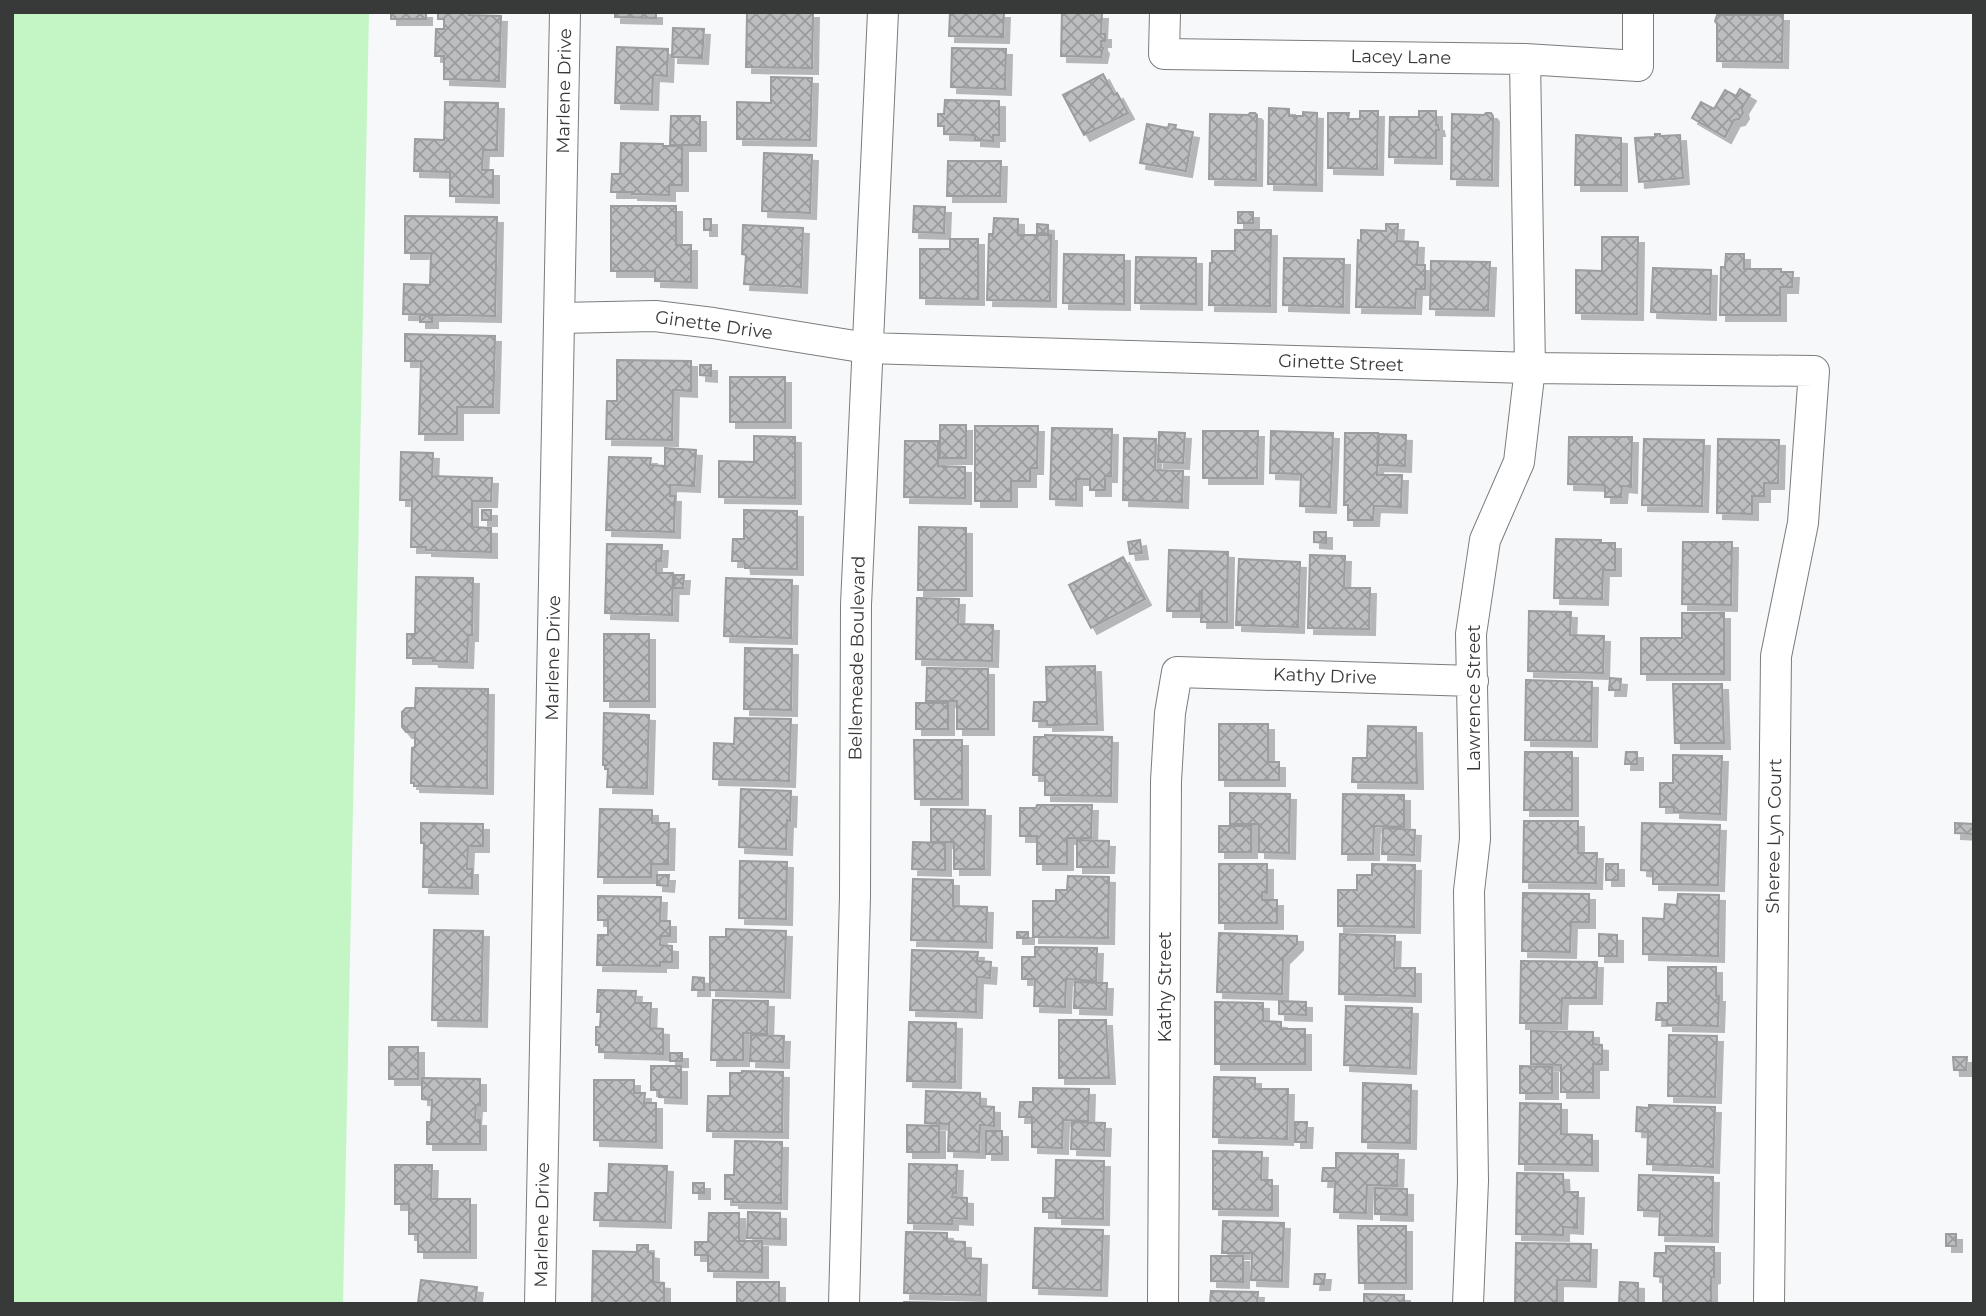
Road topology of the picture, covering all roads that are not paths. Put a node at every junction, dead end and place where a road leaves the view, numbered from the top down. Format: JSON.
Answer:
{"nodes":[{"id":1,"x":565,"y":12,"type":"edge"},
{"id":2,"x":883,"y":12,"type":"edge"},
{"id":3,"x":1165,"y":12,"type":"edge"},
{"id":4,"x":1638,"y":12,"type":"edge"},
{"id":5,"x":1525,"y":59,"type":"junction"},
{"id":6,"x":559,"y":318,"type":"junction"},
{"id":7,"x":867,"y":348,"type":"junction"},
{"id":8,"x":1530,"y":368,"type":"junction"},
{"id":9,"x":1814,"y":371,"type":"joint"},
{"id":10,"x":1177,"y":672,"type":"joint"},
{"id":11,"x":1473,"y":681,"type":"junction"},
{"id":12,"x":540,"y":1304,"type":"edge"},
{"id":13,"x":844,"y":1304,"type":"edge"},
{"id":14,"x":1163,"y":1304,"type":"edge"},
{"id":15,"x":1468,"y":1304,"type":"edge"},
{"id":16,"x":1769,"y":1304,"type":"edge"}],
"edges":[{"from":1,"to":6,"type":"street","name":"Marlene Drive"},
{"from":2,"to":7,"type":"street","name":"Bellemeade Boulevard"},
{"from":3,"to":5,"type":"street","name":"Lacey Lane"},
{"from":4,"to":5,"type":"street","name":"Lacey Lane"},
{"from":5,"to":8,"type":"street","name":"Lawrence Street"},
{"from":6,"to":7,"type":"street","name":"Ginette Drive"},
{"from":6,"to":12,"type":"street","name":"Marlene Drive"},
{"from":7,"to":8,"type":"street","name":"Ginette Street"},
{"from":7,"to":13,"type":"street","name":"Bellemeade Boulevard"},
{"from":8,"to":9,"type":"street","name":"Ginette Street"},
{"from":8,"to":11,"type":"street","name":"Lawrence Street"},
{"from":9,"to":16,"type":"street","name":"Sheree Lyn Court"},
{"from":10,"to":11,"type":"street","name":"Kathy Drive"},
{"from":10,"to":14,"type":"street","name":"Kathy Street"},
{"from":11,"to":15,"type":"street","name":"Lawrence Street"}]}
